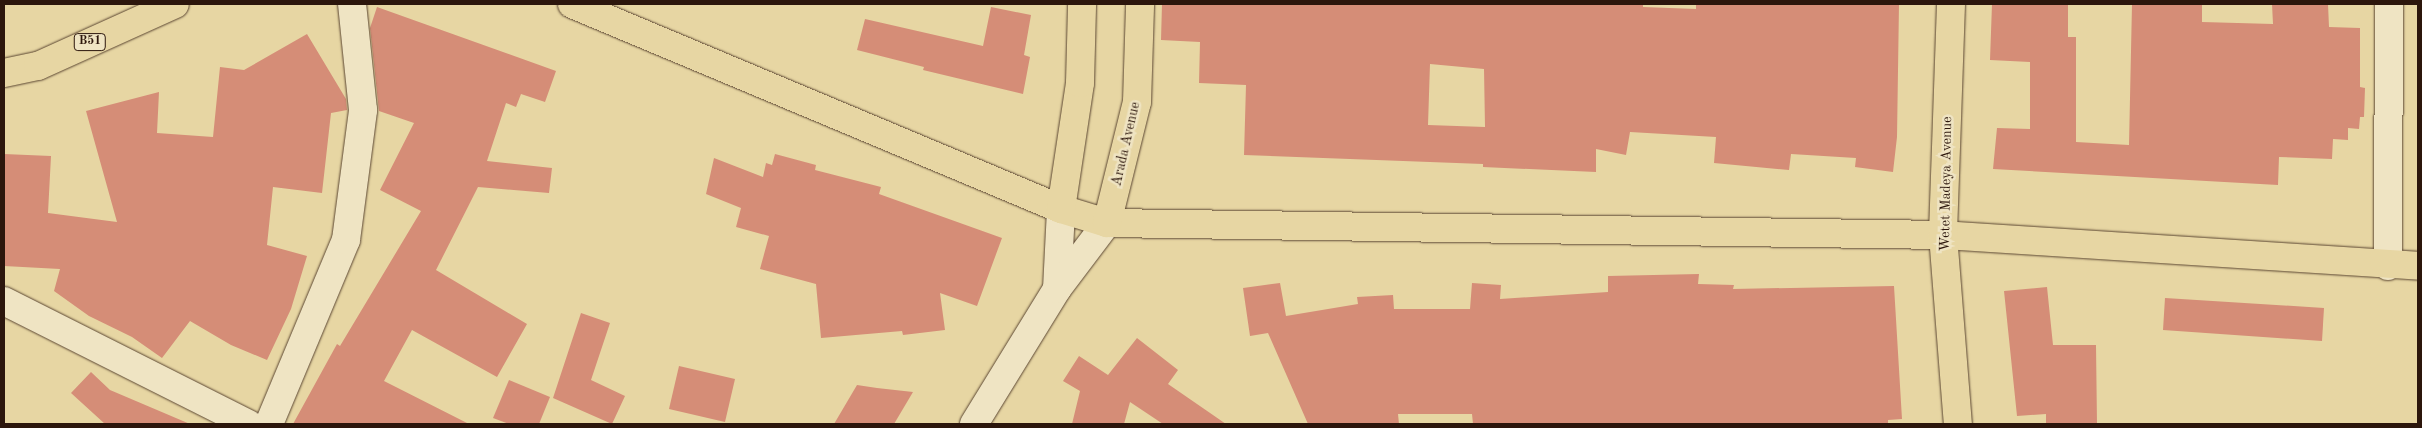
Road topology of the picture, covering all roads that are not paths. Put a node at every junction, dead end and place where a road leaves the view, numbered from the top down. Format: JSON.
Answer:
{"nodes":[{"id":1,"x":175,"y":4,"type":"edge"},
{"id":2,"x":352,"y":4,"type":"edge"},
{"id":3,"x":572,"y":4,"type":"edge"},
{"id":4,"x":1082,"y":4,"type":"edge"},
{"id":5,"x":1140,"y":4,"type":"edge"},
{"id":6,"x":1951,"y":4,"type":"edge"},
{"id":7,"x":2389,"y":4,"type":"edge"},
{"id":8,"x":4,"y":73,"type":"edge"},
{"id":9,"x":1061,"y":209,"type":"junction"},
{"id":10,"x":1107,"y":223,"type":"junction"},
{"id":11,"x":1943,"y":235,"type":"junction"},
{"id":12,"x":2388,"y":266,"type":"junction"},
{"id":13,"x":2418,"y":266,"type":"edge"},
{"id":14,"x":1057,"y":290,"type":"junction"},
{"id":15,"x":4,"y":301,"type":"edge"},
{"id":16,"x":249,"y":424,"type":"edge"},
{"id":17,"x":269,"y":424,"type":"edge"},
{"id":18,"x":974,"y":424,"type":"edge"},
{"id":19,"x":1958,"y":424,"type":"edge"}],
"edges":[{"from":1,"to":8,"type":"main road","number":"B51"},
{"from":2,"to":17,"type":"street"},
{"from":3,"to":9,"type":"main road"},
{"from":4,"to":9,"type":"main road"},
{"from":5,"to":10,"type":"main road","name":"Arada Avenue"},
{"from":6,"to":11,"type":"main road","name":"Wetet Madeya Avenue"},
{"from":7,"to":12,"type":"street"},
{"from":9,"to":10,"type":"main road"},
{"from":9,"to":14,"type":"street"},
{"from":10,"to":11,"type":"main road"},
{"from":10,"to":14,"type":"street"},
{"from":11,"to":12,"type":"main road"},
{"from":11,"to":19,"type":"main road","name":"Wetet Madeya Avenue"},
{"from":12,"to":13,"type":"main road"},
{"from":14,"to":18,"type":"street"},
{"from":15,"to":16,"type":"street"}]}
